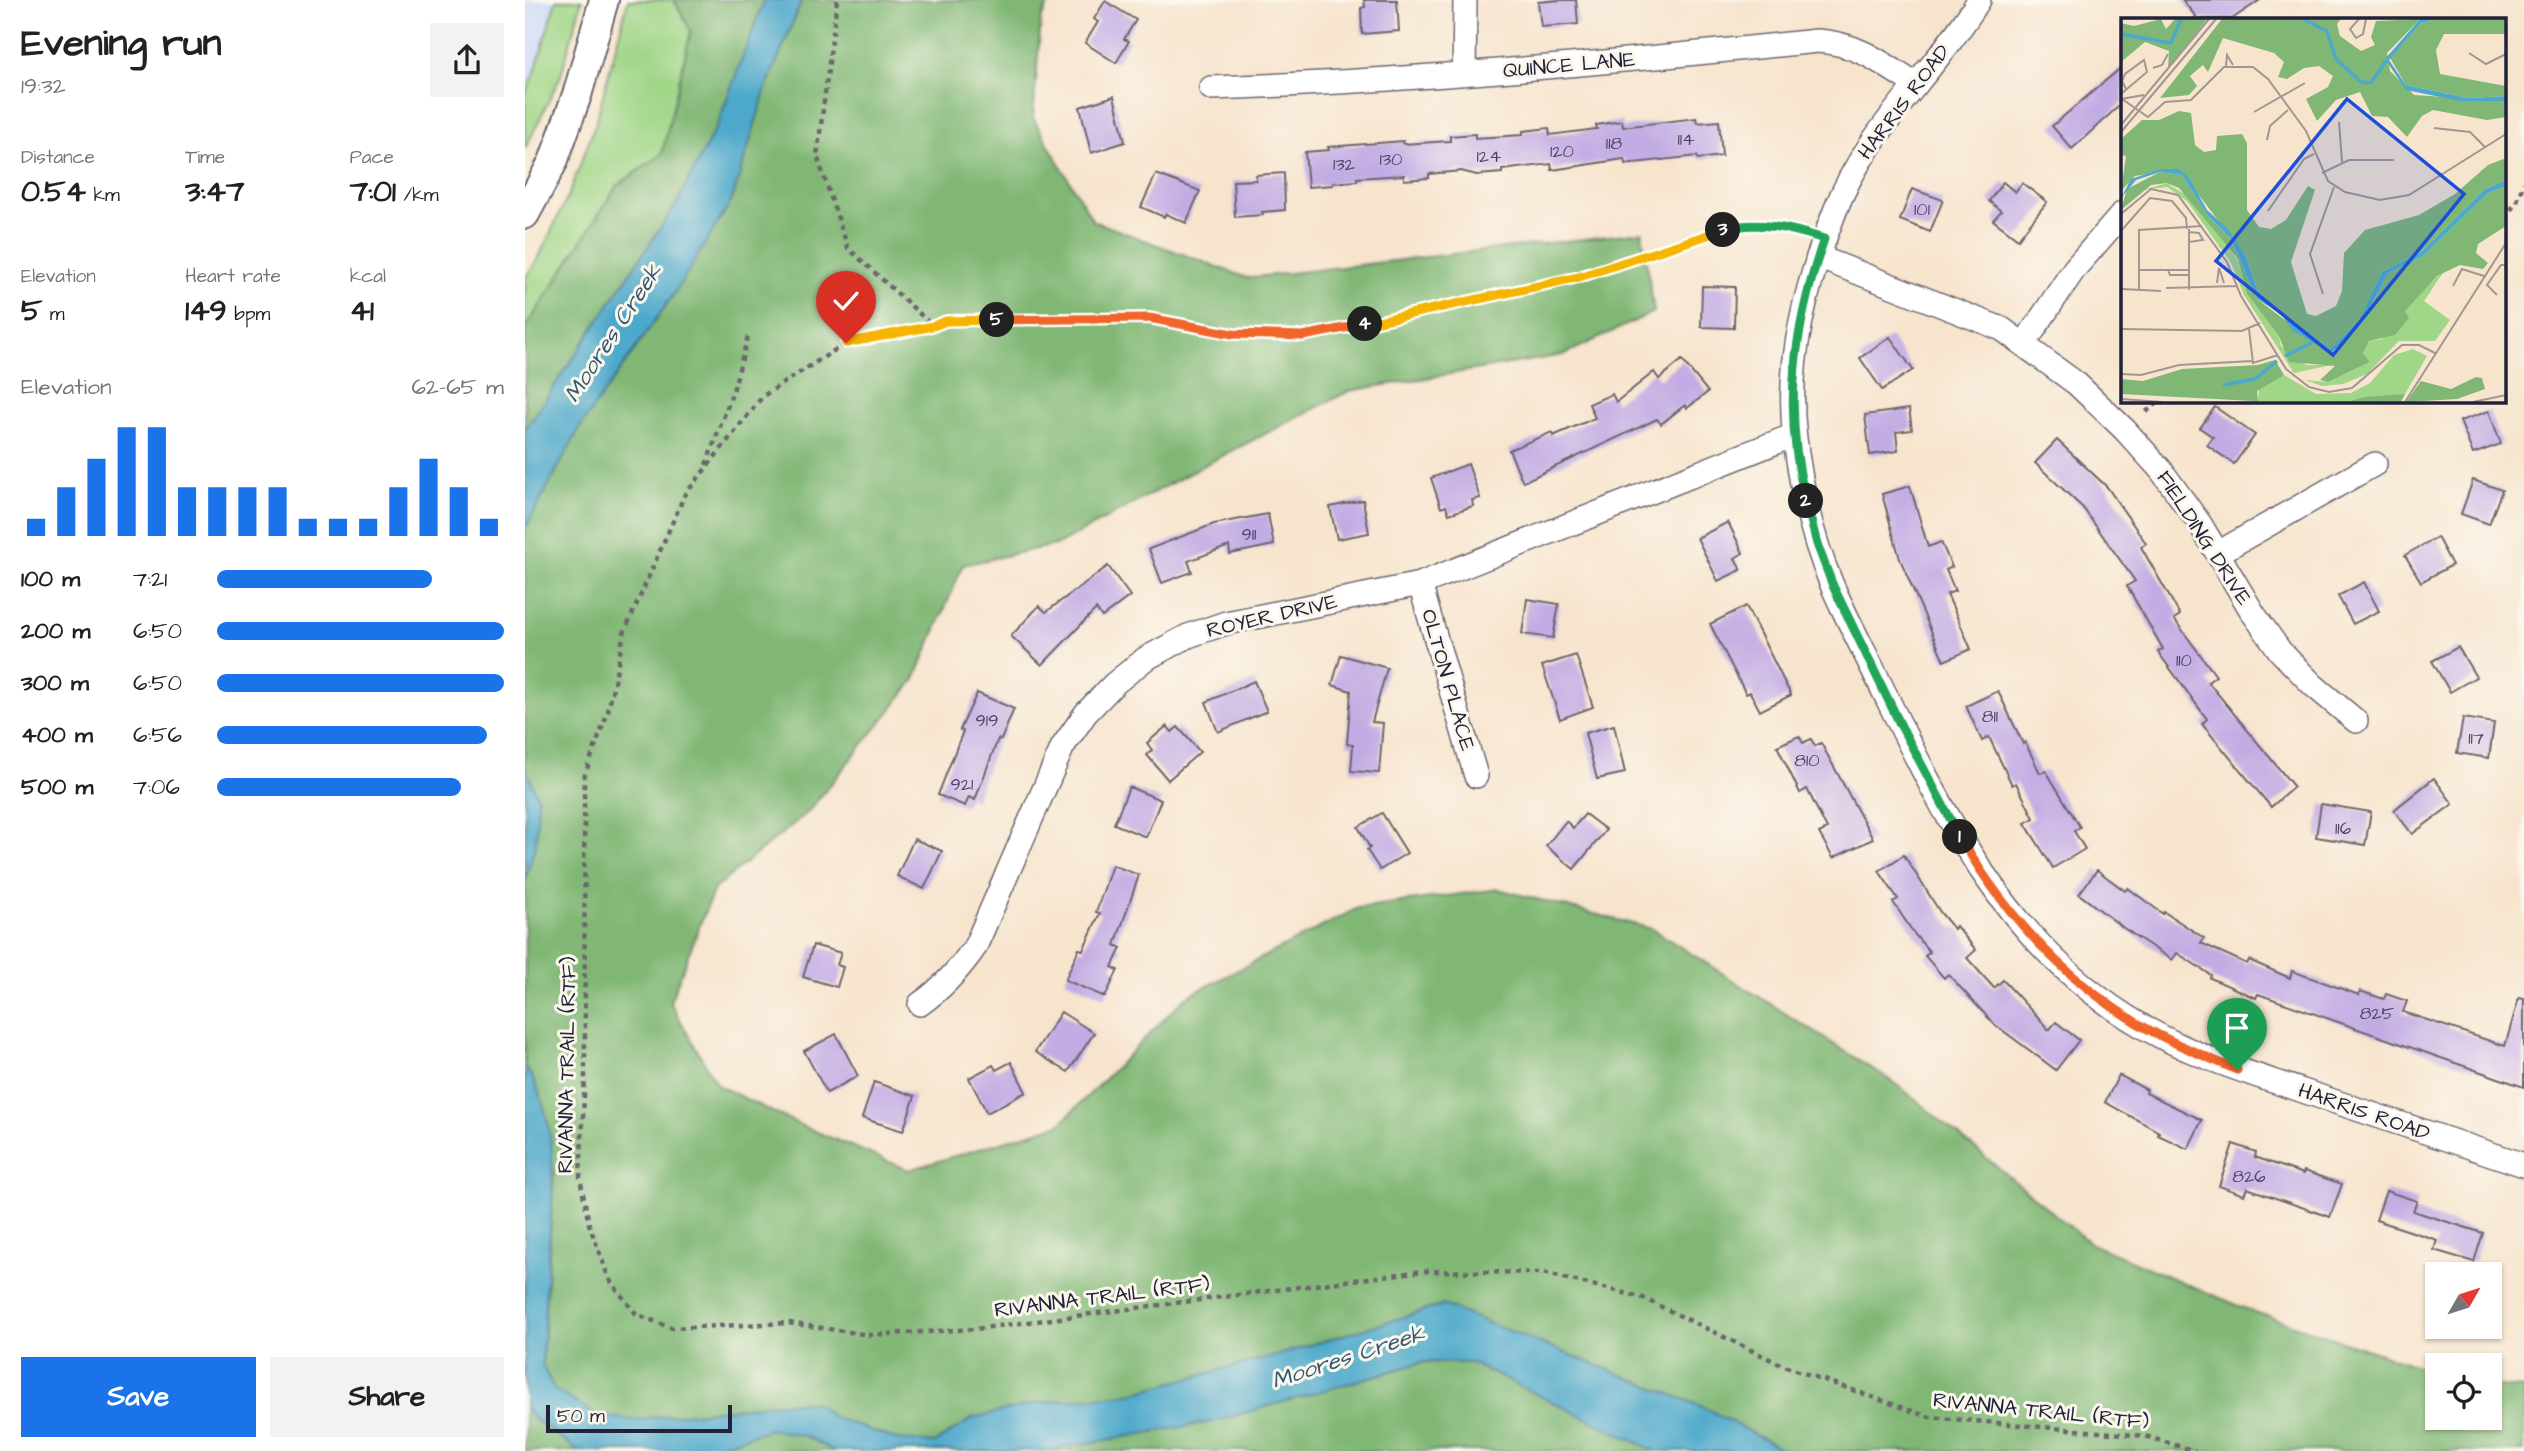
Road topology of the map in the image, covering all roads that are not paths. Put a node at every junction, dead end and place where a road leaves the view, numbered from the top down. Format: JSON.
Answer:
{"nodes":[{"id":1,"x":604,"y":0,"type":"edge"},
{"id":2,"x":1465,"y":0,"type":"edge"},
{"id":3,"x":1979,"y":0,"type":"edge"},
{"id":4,"x":1464,"y":73,"type":"junction"},
{"id":5,"x":1916,"y":85,"type":"junction"},
{"id":6,"x":1211,"y":89,"type":"dead end"},
{"id":7,"x":525,"y":214,"type":"edge"},
{"id":8,"x":2121,"y":215,"type":"edge"},
{"id":9,"x":1821,"y":248,"type":"junction"},
{"id":10,"x":2024,"y":344,"type":"junction"},
{"id":11,"x":1794,"y":435,"type":"junction"},
{"id":12,"x":2375,"y":464,"type":"dead end"},
{"id":13,"x":2218,"y":553,"type":"junction"},
{"id":14,"x":1420,"y":584,"type":"junction"},
{"id":15,"x":2356,"y":721,"type":"dead end"},
{"id":16,"x":1476,"y":776,"type":"dead end"},
{"id":17,"x":920,"y":1004,"type":"dead end"},
{"id":18,"x":2524,"y":1165,"type":"edge"}],
"edges":[{"from":1,"to":7,"type":"street"},
{"from":2,"to":4,"type":"street"},
{"from":3,"to":5,"type":"street","name":"HARRIS ROAD"},
{"from":4,"to":5,"type":"street","name":"QUINCE LANE"},
{"from":4,"to":6,"type":"street","name":"QUINCE LANE"},
{"from":5,"to":9,"type":"street","name":"HARRIS ROAD"},
{"from":8,"to":10,"type":"street"},
{"from":9,"to":10,"type":"street","name":"FIELDING DRIVE"},
{"from":9,"to":11,"type":"street","name":"HARRIS ROAD"},
{"from":10,"to":13,"type":"street","name":"FIELDING DRIVE"},
{"from":11,"to":14,"type":"street","name":"ROYER DRIVE"},
{"from":11,"to":18,"type":"street","name":"HARRIS ROAD"},
{"from":12,"to":13,"type":"street"},
{"from":13,"to":15,"type":"street","name":"FIELDING DRIVE"},
{"from":14,"to":16,"type":"street","name":"OLTON PLACE"},
{"from":14,"to":17,"type":"street","name":"ROYER DRIVE"}]}
